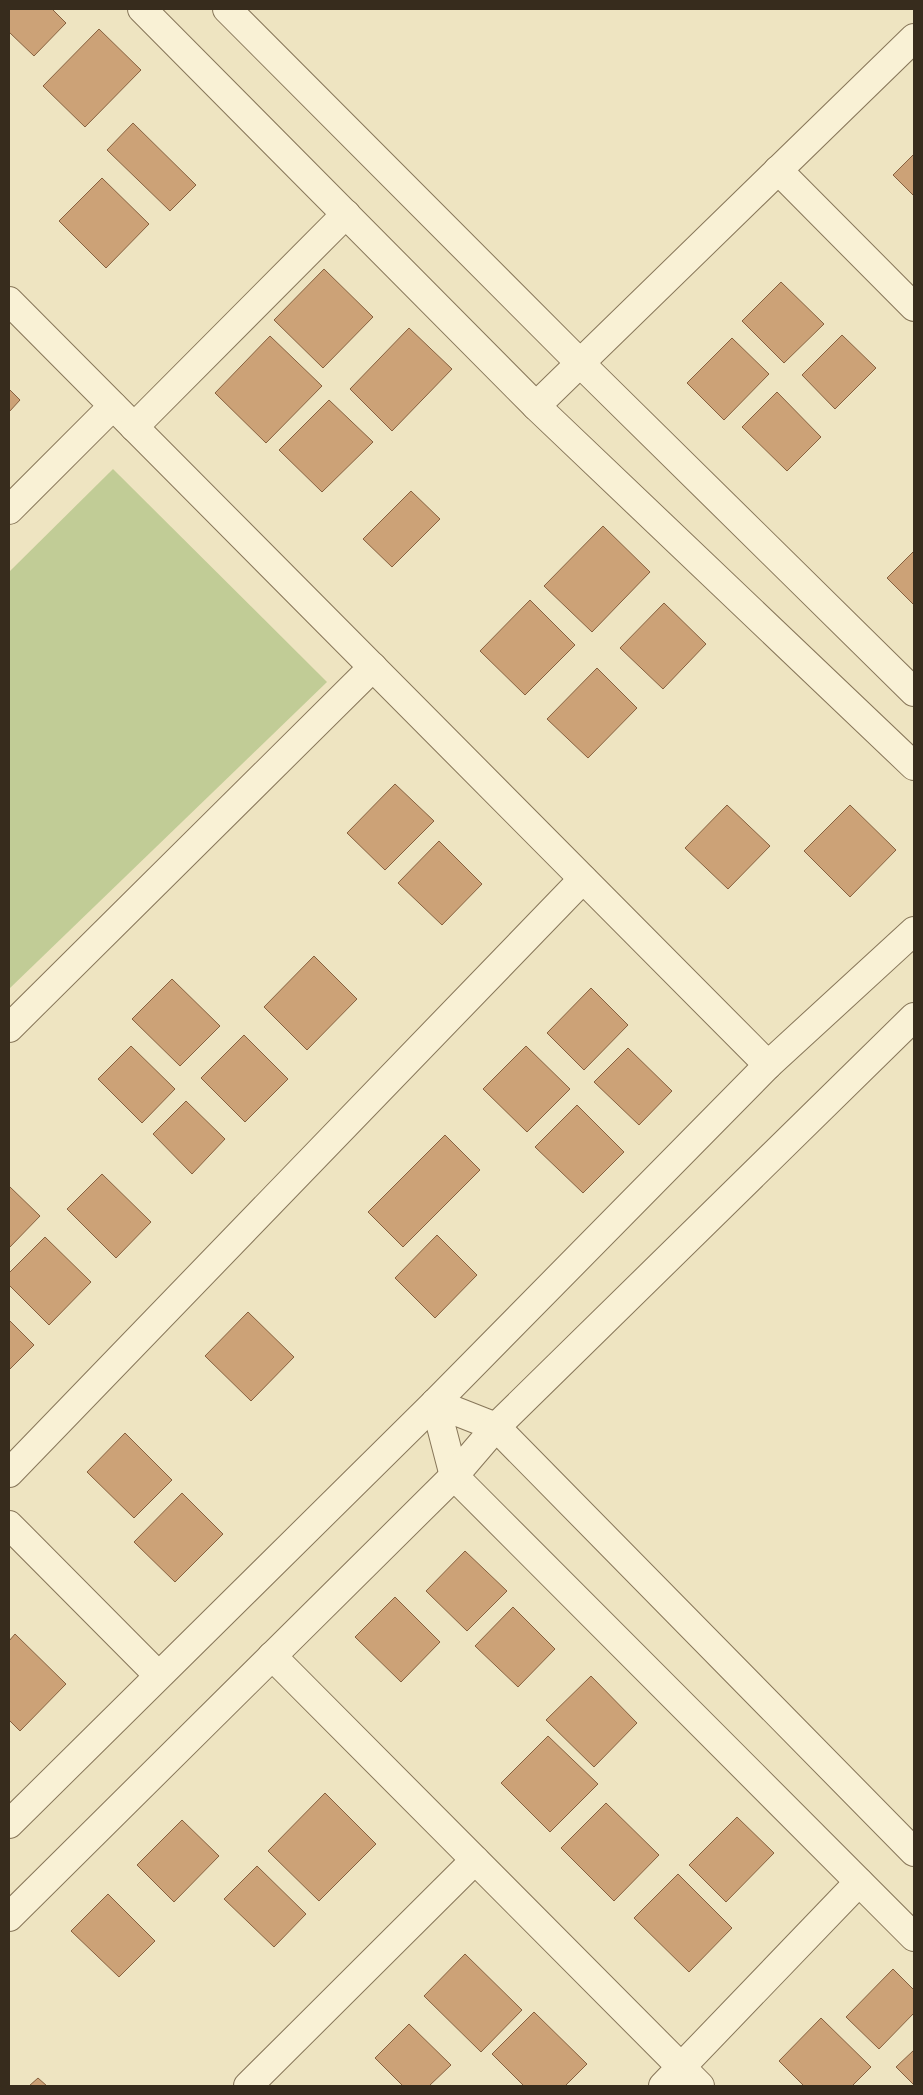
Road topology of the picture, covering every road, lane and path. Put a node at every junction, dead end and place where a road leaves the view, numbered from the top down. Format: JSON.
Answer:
{"nodes":[{"id":1,"x":142,"y":9,"type":"edge"},
{"id":2,"x":227,"y":9,"type":"edge"},
{"id":3,"x":914,"y":38,"type":"edge"},
{"id":4,"x":778,"y":170,"type":"junction"},
{"id":5,"x":346,"y":214,"type":"junction"},
{"id":6,"x":9,"y":301,"type":"edge"},
{"id":7,"x":914,"y":307,"type":"edge"},
{"id":8,"x":580,"y":362,"type":"junction"},
{"id":9,"x":113,"y":406,"type":"junction"},
{"id":10,"x":536,"y":406,"type":"junction"},
{"id":11,"x":134,"y":427,"type":"junction"},
{"id":12,"x":9,"y":510,"type":"edge"},
{"id":13,"x":372,"y":667,"type":"junction"},
{"id":14,"x":914,"y":692,"type":"edge"},
{"id":15,"x":914,"y":766,"type":"edge"},
{"id":16,"x":583,"y":879,"type":"junction"},
{"id":17,"x":914,"y":932,"type":"edge"},
{"id":18,"x":914,"y":1017,"type":"edge"},
{"id":19,"x":9,"y":1028,"type":"edge"},
{"id":20,"x":768,"y":1065,"type":"junction"},
{"id":21,"x":434,"y":1403,"type":"junction"},
{"id":22,"x":496,"y":1428,"type":"junction"},
{"id":23,"x":9,"y":1473,"type":"edge"},
{"id":24,"x":454,"y":1476,"type":"junction"},
{"id":25,"x":9,"y":1525,"type":"edge"},
{"id":26,"x":272,"y":1656,"type":"junction"},
{"id":27,"x":158,"y":1675,"type":"junction"},
{"id":28,"x":9,"y":1824,"type":"edge"},
{"id":29,"x":914,"y":1852,"type":"edge"},
{"id":30,"x":474,"y":1860,"type":"junction"},
{"id":31,"x":859,"y":1882,"type":"junction"},
{"id":32,"x":9,"y":1917,"type":"edge"},
{"id":33,"x":914,"y":1937,"type":"edge"},
{"id":34,"x":681,"y":2067,"type":"junction"},
{"id":35,"x":248,"y":2086,"type":"edge"},
{"id":36,"x":663,"y":2086,"type":"edge"},
{"id":37,"x":700,"y":2086,"type":"edge"}],
"edges":[{"from":1,"to":5,"type":"street"},
{"from":2,"to":8,"type":"street"},
{"from":3,"to":4,"type":"street"},
{"from":4,"to":7,"type":"street"},
{"from":4,"to":8,"type":"street"},
{"from":5,"to":10,"type":"street"},
{"from":5,"to":11,"type":"street"},
{"from":6,"to":9,"type":"street"},
{"from":8,"to":10,"type":"street"},
{"from":8,"to":14,"type":"street"},
{"from":9,"to":11,"type":"street"},
{"from":9,"to":12,"type":"street"},
{"from":10,"to":15,"type":"street"},
{"from":11,"to":13,"type":"street"},
{"from":13,"to":16,"type":"street"},
{"from":13,"to":19,"type":"street"},
{"from":16,"to":20,"type":"street"},
{"from":16,"to":23,"type":"street"},
{"from":17,"to":20,"type":"street"},
{"from":18,"to":22,"type":"street"},
{"from":20,"to":21,"type":"street"},
{"from":21,"to":22,"type":"street"},
{"from":21,"to":24,"type":"street"},
{"from":21,"to":27,"type":"street"},
{"from":22,"to":24,"type":"street"},
{"from":22,"to":29,"type":"street"},
{"from":24,"to":26,"type":"street"},
{"from":24,"to":31,"type":"street"},
{"from":25,"to":27,"type":"street"},
{"from":26,"to":30,"type":"street"},
{"from":26,"to":32,"type":"street"},
{"from":27,"to":28,"type":"street"},
{"from":30,"to":34,"type":"street"},
{"from":30,"to":35,"type":"street"},
{"from":31,"to":33,"type":"street"},
{"from":31,"to":34,"type":"street"},
{"from":34,"to":36,"type":"street"},
{"from":34,"to":37,"type":"street"}]}
